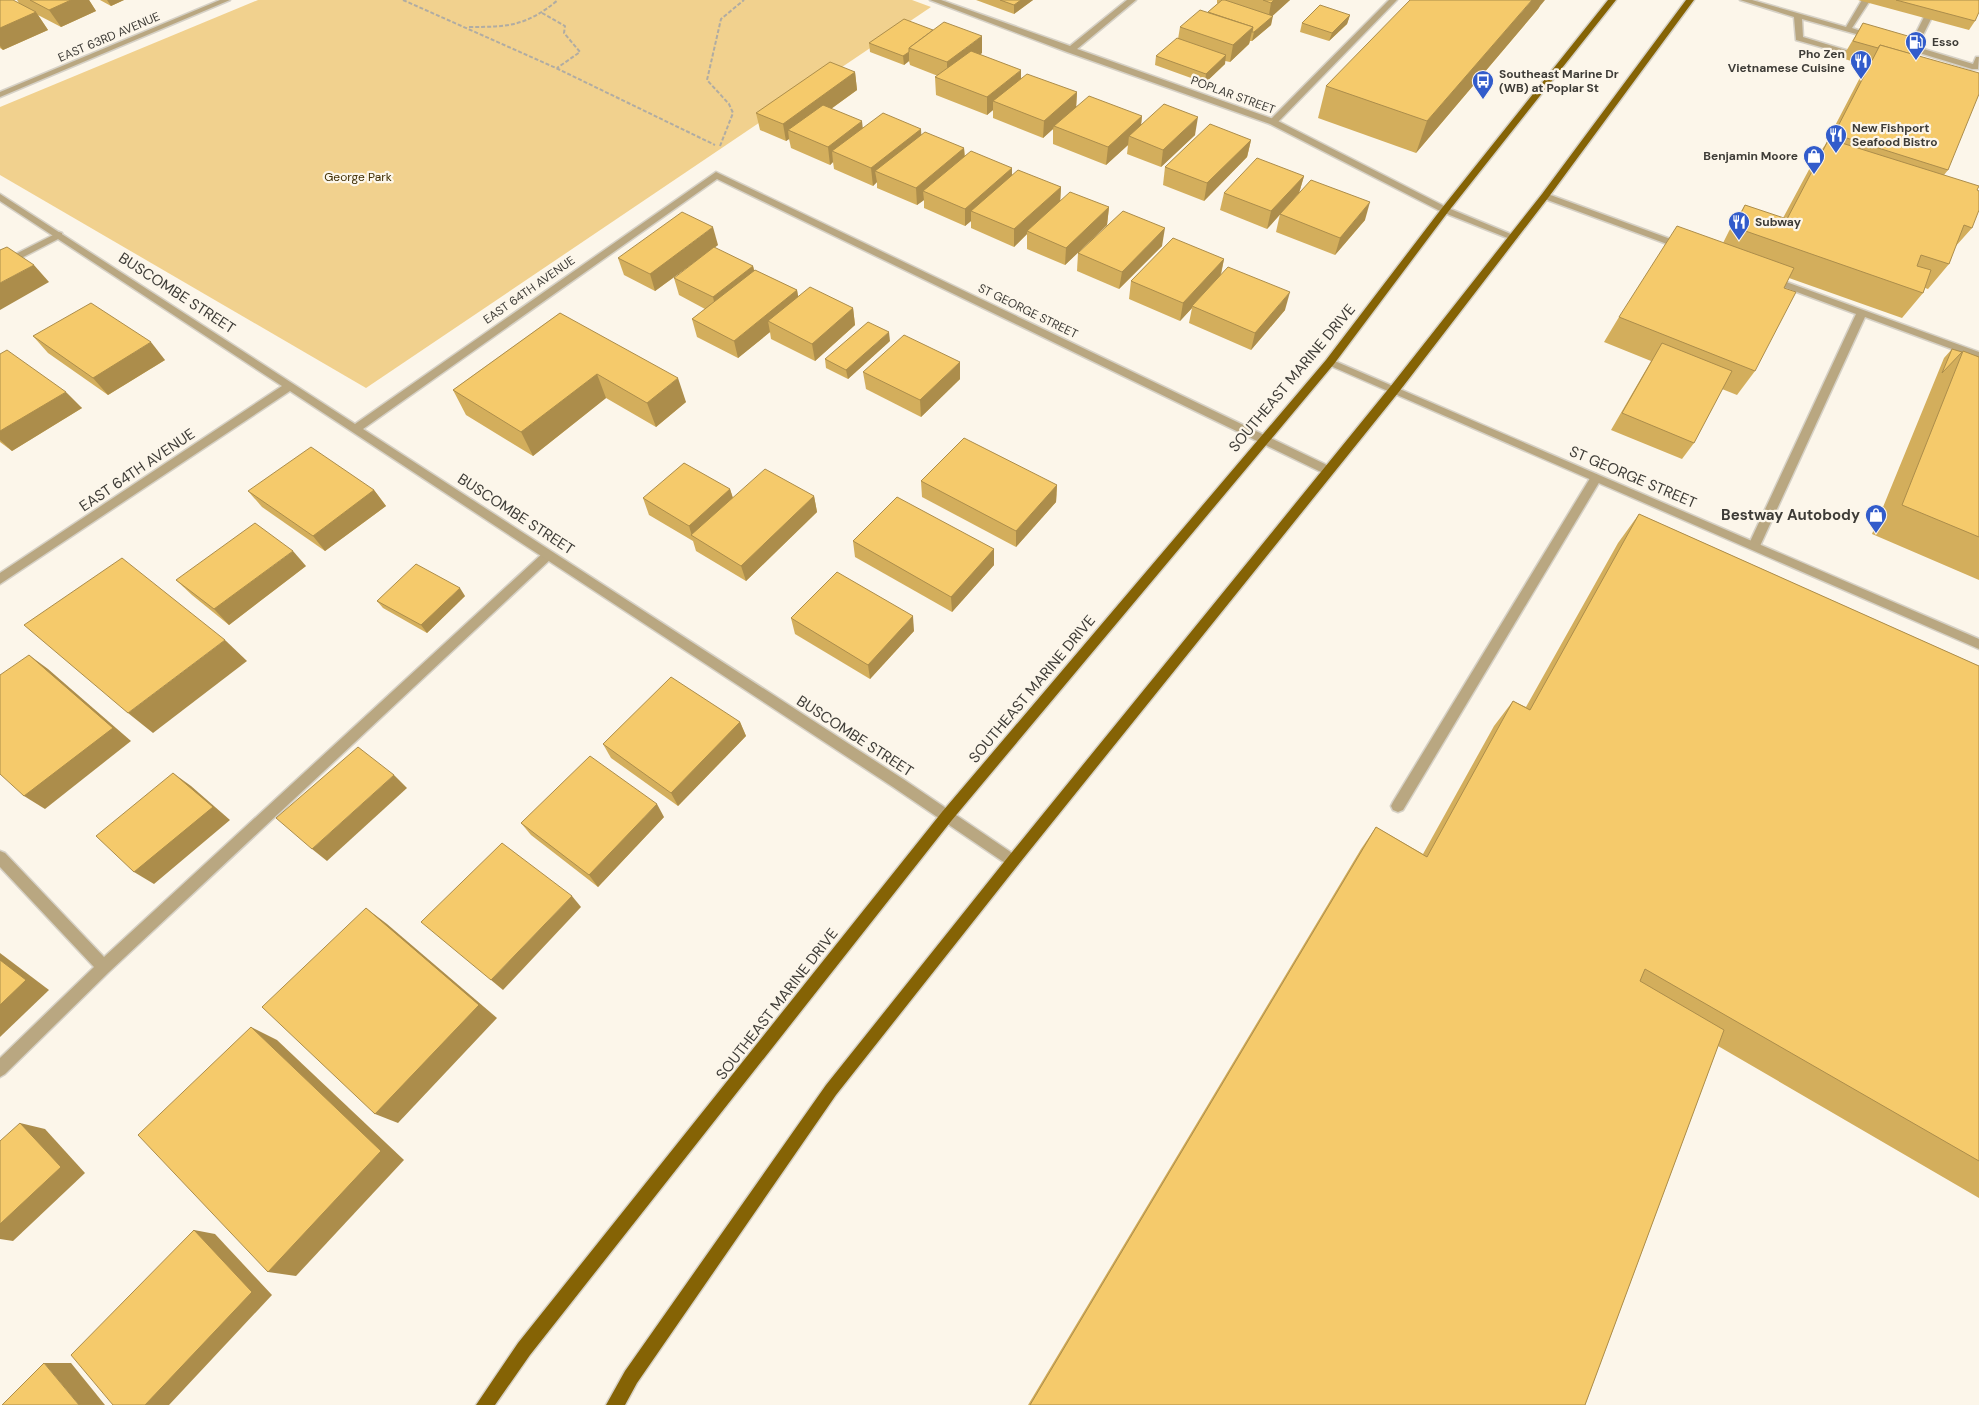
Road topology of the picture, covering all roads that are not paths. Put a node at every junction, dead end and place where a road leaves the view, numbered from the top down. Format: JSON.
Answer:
{"nodes":[{"id":1,"x":226,"y":0,"type":"edge"},
{"id":2,"x":934,"y":0,"type":"edge"},
{"id":3,"x":1132,"y":0,"type":"edge"},
{"id":4,"x":1393,"y":0,"type":"edge"},
{"id":5,"x":1612,"y":0,"type":"edge"},
{"id":6,"x":1690,"y":0,"type":"edge"},
{"id":7,"x":1744,"y":0,"type":"edge"},
{"id":8,"x":1786,"y":0,"type":"edge"},
{"id":9,"x":1865,"y":2,"type":"dead end"},
{"id":10,"x":1780,"y":10,"type":"junction"},
{"id":11,"x":1798,"y":15,"type":"junction"},
{"id":12,"x":1927,"y":19,"type":"edge"},
{"id":13,"x":1848,"y":29,"type":"junction"},
{"id":14,"x":1884,"y":40,"type":"edge"},
{"id":15,"x":1893,"y":42,"type":"edge"},
{"id":16,"x":1912,"y":48,"type":"junction"},
{"id":17,"x":1070,"y":50,"type":"junction"},
{"id":18,"x":1845,"y":52,"type":"dead end"},
{"id":19,"x":1975,"y":66,"type":"edge"},
{"id":20,"x":0,"y":95,"type":"edge"},
{"id":21,"x":1273,"y":122,"type":"junction"},
{"id":22,"x":716,"y":175,"type":"joint"},
{"id":23,"x":1545,"y":196,"type":"junction"},
{"id":24,"x":0,"y":197,"type":"edge"},
{"id":25,"x":1445,"y":210,"type":"junction"},
{"id":26,"x":59,"y":235,"type":"junction"},
{"id":27,"x":1514,"y":236,"type":"junction"},
{"id":28,"x":1686,"y":248,"type":"edge"},
{"id":29,"x":0,"y":266,"type":"edge"},
{"id":30,"x":1760,"y":276,"type":"edge"},
{"id":31,"x":1862,"y":313,"type":"junction"},
{"id":32,"x":1979,"y":356,"type":"edge"},
{"id":33,"x":1330,"y":362,"type":"junction"},
{"id":34,"x":290,"y":386,"type":"junction"},
{"id":35,"x":1394,"y":390,"type":"junction"},
{"id":36,"x":357,"y":428,"type":"junction"},
{"id":37,"x":1262,"y":440,"type":"junction"},
{"id":38,"x":1327,"y":470,"type":"junction"},
{"id":39,"x":1596,"y":478,"type":"junction"},
{"id":40,"x":1754,"y":546,"type":"junction"},
{"id":41,"x":548,"y":555,"type":"junction"},
{"id":42,"x":0,"y":579,"type":"edge"},
{"id":43,"x":1979,"y":644,"type":"edge"},
{"id":44,"x":1398,"y":806,"type":"dead end"},
{"id":45,"x":947,"y":816,"type":"junction"},
{"id":46,"x":0,"y":857,"type":"edge"},
{"id":47,"x":1013,"y":861,"type":"junction"},
{"id":48,"x":104,"y":967,"type":"junction"},
{"id":49,"x":0,"y":1069,"type":"edge"},
{"id":50,"x":485,"y":1405,"type":"edge"},
{"id":51,"x":615,"y":1405,"type":"edge"}],
"edges":[{"from":1,"to":20,"type":"street","name":"EAST 63RD AVENUE"},
{"from":2,"to":17,"type":"street","name":"POPLAR STREET"},
{"from":3,"to":17,"type":"street"},
{"from":4,"to":21,"type":"street"},
{"from":5,"to":25,"type":"main road","name":"SOUTHEAST MARINE DRIVE"},
{"from":6,"to":23,"type":"main road"},
{"from":7,"to":10,"type":"street"},
{"from":8,"to":10,"type":"street"},
{"from":9,"to":13,"type":"street"},
{"from":10,"to":11,"type":"street"},
{"from":11,"to":13,"type":"street"},
{"from":11,"to":18,"type":"street"},
{"from":12,"to":16,"type":"street"},
{"from":13,"to":14,"type":"street"},
{"from":15,"to":16,"type":"street"},
{"from":16,"to":19,"type":"street"},
{"from":17,"to":21,"type":"street","name":"POPLAR STREET"},
{"from":21,"to":25,"type":"street","name":"POPLAR STREET"},
{"from":22,"to":36,"type":"street","name":"EAST 64TH AVENUE"},
{"from":22,"to":37,"type":"street","name":"ST GEORGE STREET"},
{"from":23,"to":27,"type":"main road"},
{"from":23,"to":28,"type":"street"},
{"from":24,"to":26,"type":"street","name":"BUSCOMBE STREET"},
{"from":25,"to":27,"type":"street","name":"POPLAR STREET"},
{"from":25,"to":33,"type":"main road","name":"SOUTHEAST MARINE DRIVE"},
{"from":26,"to":29,"type":"street"},
{"from":26,"to":34,"type":"street","name":"BUSCOMBE STREET"},
{"from":27,"to":35,"type":"main road"},
{"from":30,"to":31,"type":"street"},
{"from":31,"to":32,"type":"street"},
{"from":31,"to":40,"type":"street"},
{"from":33,"to":35,"type":"street","name":"ST GEORGE STREET"},
{"from":33,"to":37,"type":"main road","name":"SOUTHEAST MARINE DRIVE"},
{"from":34,"to":36,"type":"street","name":"BUSCOMBE STREET"},
{"from":34,"to":42,"type":"street","name":"EAST 64TH AVENUE"},
{"from":35,"to":38,"type":"main road"},
{"from":35,"to":39,"type":"street","name":"ST GEORGE STREET"},
{"from":36,"to":41,"type":"street","name":"BUSCOMBE STREET"},
{"from":37,"to":38,"type":"street","name":"ST GEORGE STREET"},
{"from":37,"to":45,"type":"main road","name":"SOUTHEAST MARINE DRIVE"},
{"from":38,"to":47,"type":"main road"},
{"from":39,"to":40,"type":"street","name":"ST GEORGE STREET"},
{"from":39,"to":44,"type":"street"},
{"from":40,"to":43,"type":"street","name":"ST GEORGE STREET"},
{"from":41,"to":45,"type":"street","name":"BUSCOMBE STREET"},
{"from":41,"to":48,"type":"street"},
{"from":45,"to":47,"type":"street","name":"BUSCOMBE STREET"},
{"from":45,"to":50,"type":"main road","name":"SOUTHEAST MARINE DRIVE"},
{"from":46,"to":48,"type":"street"},
{"from":47,"to":51,"type":"main road"},
{"from":48,"to":49,"type":"street"}]}
